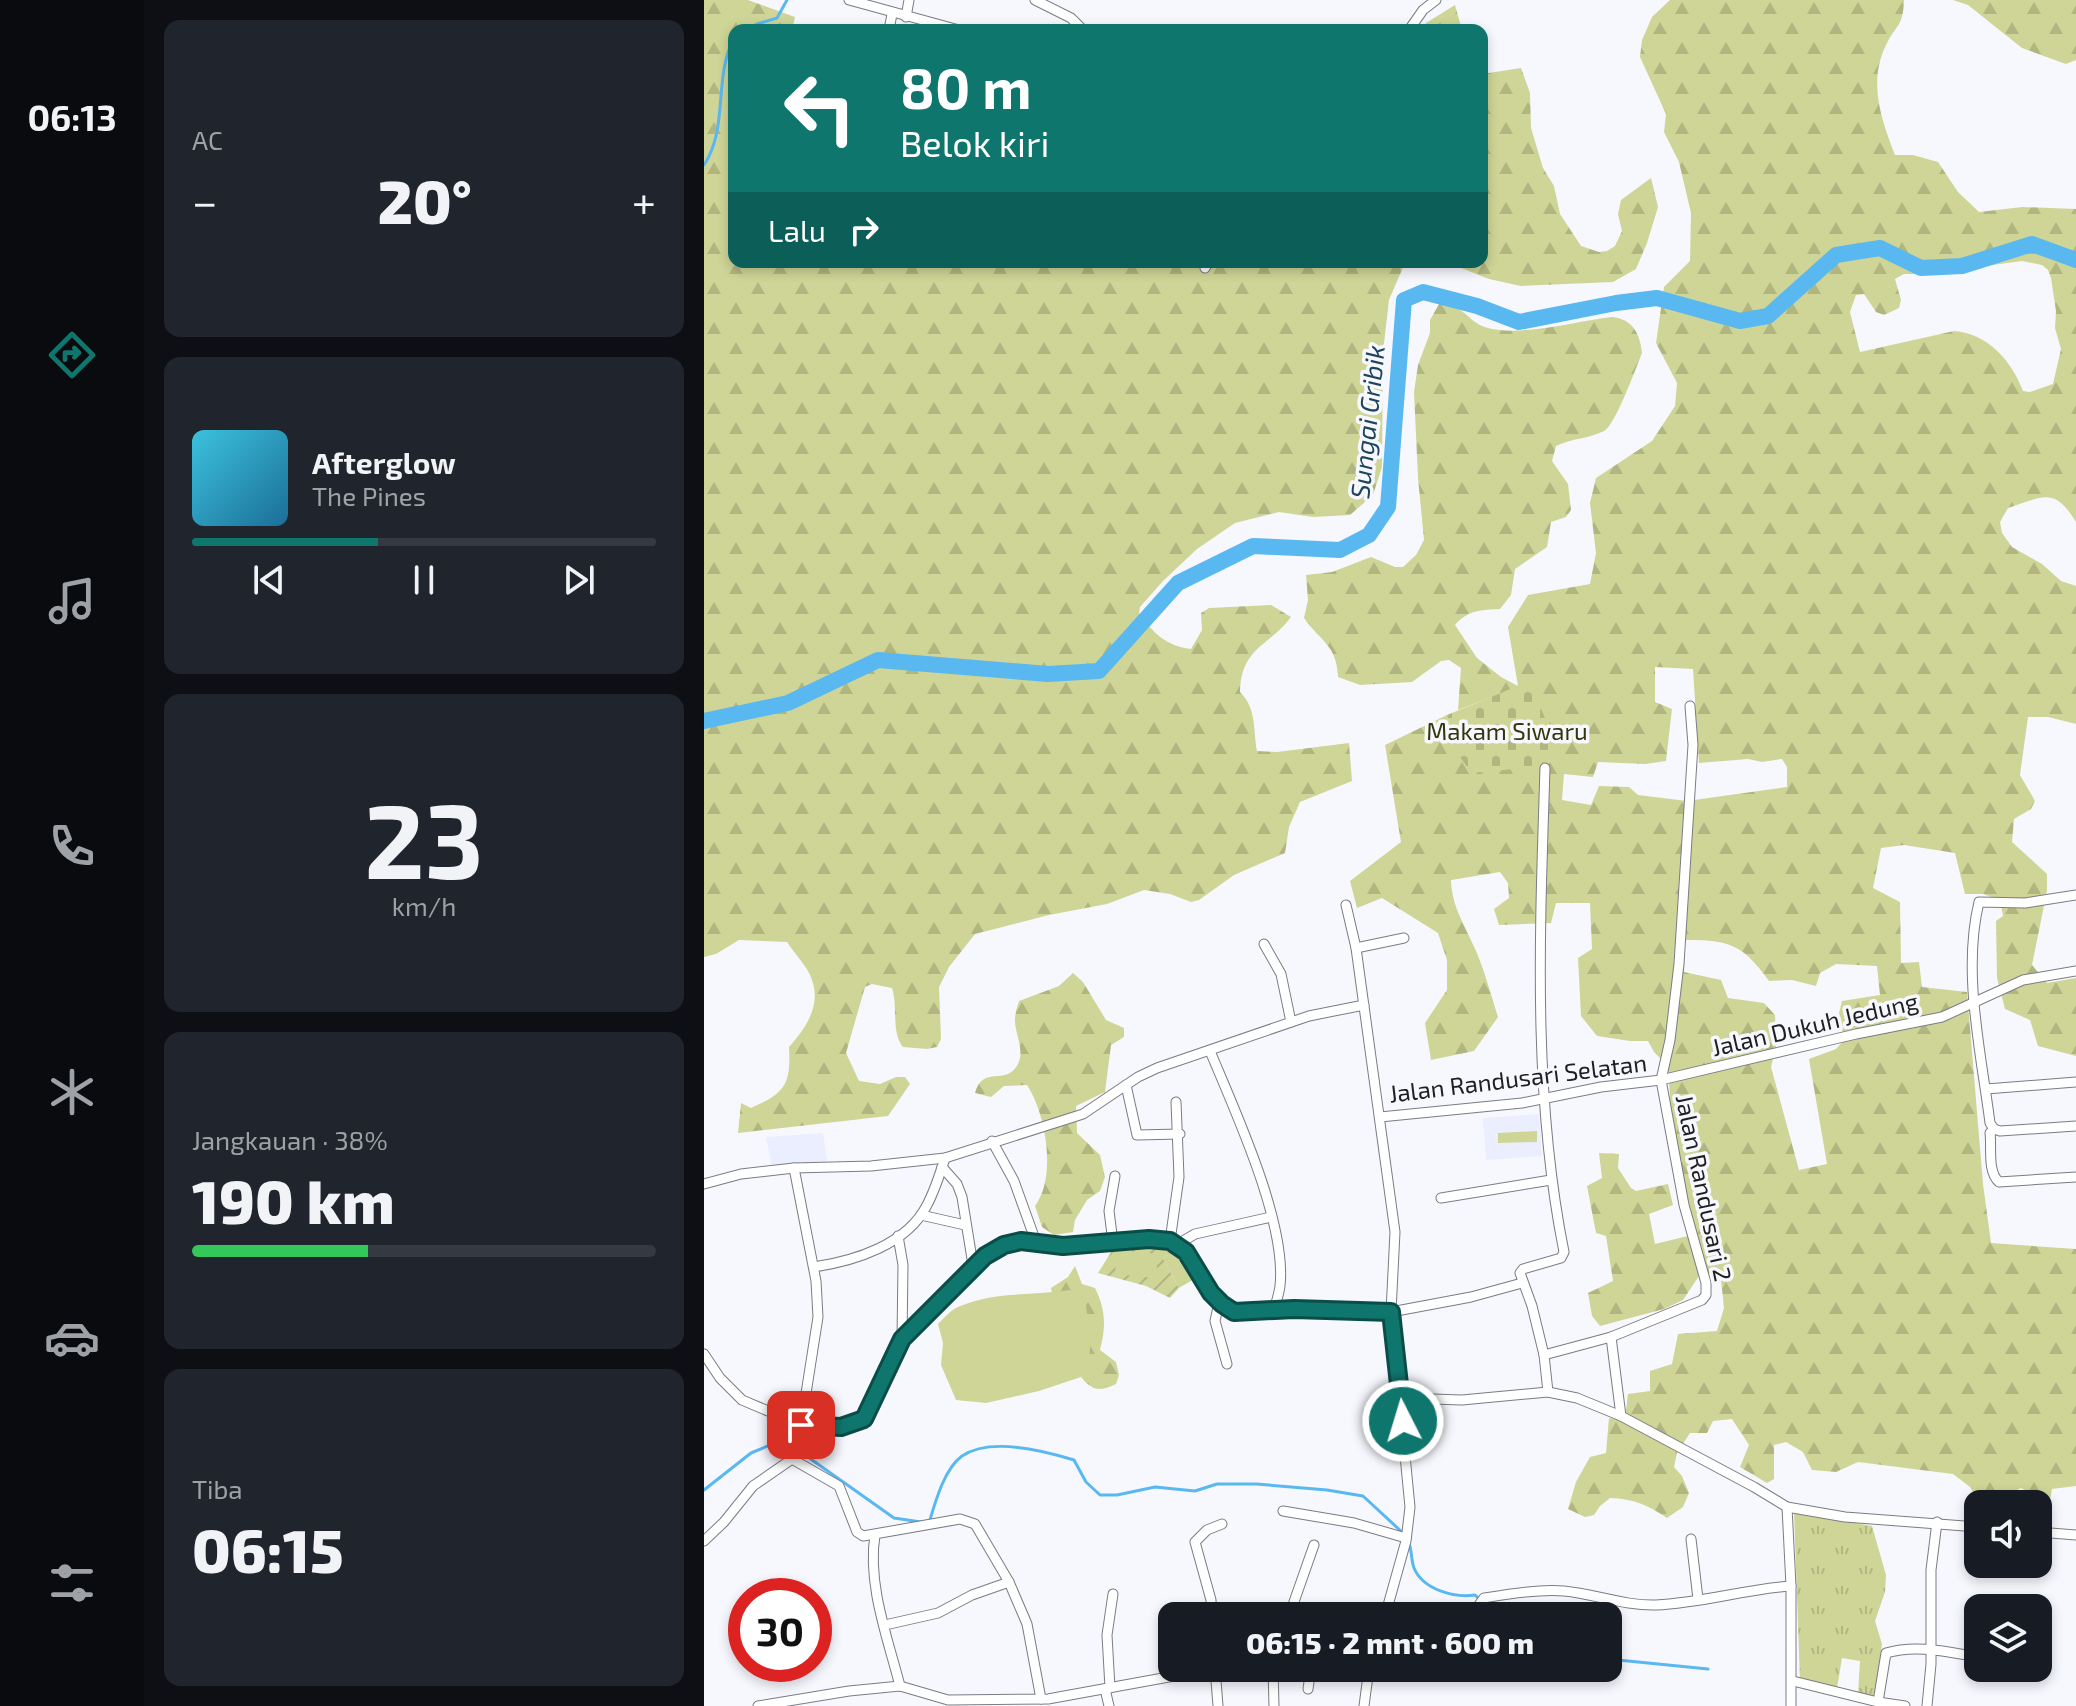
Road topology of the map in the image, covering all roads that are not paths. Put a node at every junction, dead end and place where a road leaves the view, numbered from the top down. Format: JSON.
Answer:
{"nodes":[{"id":1,"x":849,"y":0,"type":"edge"},
{"id":2,"x":909,"y":0,"type":"edge"},
{"id":3,"x":1035,"y":0,"type":"edge"},
{"id":4,"x":1436,"y":0,"type":"edge"},
{"id":5,"x":892,"y":14,"type":"junction"},
{"id":6,"x":906,"y":17,"type":"junction"},
{"id":7,"x":890,"y":24,"type":"edge"},
{"id":8,"x":935,"y":24,"type":"edge"},
{"id":9,"x":1077,"y":24,"type":"edge"},
{"id":10,"x":1413,"y":24,"type":"edge"},
{"id":11,"x":1690,"y":706,"type":"dead end"},
{"id":12,"x":1545,"y":768,"type":"dead end"},
{"id":13,"x":2076,"y":895,"type":"edge"},
{"id":14,"x":1346,"y":905,"type":"dead end"},
{"id":15,"x":1404,"y":938,"type":"dead end"},
{"id":16,"x":1264,"y":944,"type":"dead end"},
{"id":17,"x":1356,"y":948,"type":"junction"},
{"id":18,"x":2076,"y":971,"type":"edge"},
{"id":19,"x":1975,"y":1002,"type":"junction"},
{"id":20,"x":1364,"y":1005,"type":"junction"},
{"id":21,"x":1291,"y":1022,"type":"junction"},
{"id":22,"x":1210,"y":1051,"type":"junction"},
{"id":23,"x":1661,"y":1080,"type":"junction"},
{"id":24,"x":2076,"y":1082,"type":"edge"},
{"id":25,"x":1126,"y":1085,"type":"junction"},
{"id":26,"x":1986,"y":1089,"type":"junction"},
{"id":27,"x":1543,"y":1099,"type":"junction"},
{"id":28,"x":1176,"y":1102,"type":"dead end"},
{"id":29,"x":1380,"y":1117,"type":"junction"},
{"id":30,"x":2076,"y":1126,"type":"edge"},
{"id":31,"x":1994,"y":1129,"type":"junction"},
{"id":32,"x":1180,"y":1134,"type":"junction"},
{"id":33,"x":992,"y":1141,"type":"junction"},
{"id":34,"x":943,"y":1162,"type":"junction"},
{"id":35,"x":794,"y":1168,"type":"junction"},
{"id":36,"x":1115,"y":1176,"type":"dead end"},
{"id":37,"x":2076,"y":1177,"type":"edge"},
{"id":38,"x":1551,"y":1180,"type":"junction"},
{"id":39,"x":704,"y":1184,"type":"edge"},
{"id":40,"x":1441,"y":1198,"type":"dead end"},
{"id":41,"x":921,"y":1215,"type":"junction"},
{"id":42,"x":1271,"y":1217,"type":"junction"},
{"id":43,"x":965,"y":1225,"type":"junction"},
{"id":44,"x":898,"y":1236,"type":"junction"},
{"id":45,"x":1036,"y":1242,"type":"junction"},
{"id":46,"x":1113,"y":1242,"type":"junction"},
{"id":47,"x":1174,"y":1242,"type":"junction"},
{"id":48,"x":973,"y":1265,"type":"junction"},
{"id":49,"x":814,"y":1267,"type":"junction"},
{"id":50,"x":1522,"y":1283,"type":"junction"},
{"id":51,"x":1222,"y":1304,"type":"junction"},
{"id":52,"x":1274,"y":1310,"type":"junction"},
{"id":53,"x":1391,"y":1312,"type":"junction"},
{"id":54,"x":1611,"y":1337,"type":"junction"},
{"id":55,"x":902,"y":1339,"type":"junction"},
{"id":56,"x":704,"y":1354,"type":"edge"},
{"id":57,"x":1544,"y":1355,"type":"junction"},
{"id":58,"x":1227,"y":1364,"type":"dead end"},
{"id":59,"x":1548,"y":1392,"type":"junction"},
{"id":60,"x":1401,"y":1398,"type":"junction"},
{"id":61,"x":1621,"y":1416,"type":"junction"},
{"id":62,"x":801,"y":1425,"type":"junction"},
{"id":63,"x":794,"y":1450,"type":"junction"},
{"id":64,"x":1787,"y":1507,"type":"junction"},
{"id":65,"x":1283,"y":1511,"type":"dead end"},
{"id":66,"x":1937,"y":1522,"type":"junction"},
{"id":67,"x":1222,"y":1524,"type":"dead end"},
{"id":68,"x":1964,"y":1525,"type":"edge"},
{"id":69,"x":2052,"y":1533,"type":"edge"},
{"id":70,"x":875,"y":1535,"type":"junction"},
{"id":71,"x":2076,"y":1535,"type":"edge"},
{"id":72,"x":1407,"y":1536,"type":"junction"},
{"id":73,"x":1691,"y":1539,"type":"dead end"},
{"id":74,"x":704,"y":1541,"type":"edge"},
{"id":75,"x":1314,"y":1545,"type":"dead end"},
{"id":76,"x":1009,"y":1582,"type":"junction"},
{"id":77,"x":1791,"y":1586,"type":"junction"},
{"id":78,"x":1113,"y":1594,"type":"dead end"},
{"id":79,"x":1698,"y":1599,"type":"junction"},
{"id":80,"x":1211,"y":1602,"type":"edge"},
{"id":81,"x":1294,"y":1602,"type":"edge"},
{"id":82,"x":1389,"y":1602,"type":"edge"},
{"id":83,"x":1481,"y":1602,"type":"edge"},
{"id":84,"x":1619,"y":1602,"type":"edge"},
{"id":85,"x":1622,"y":1603,"type":"edge"},
{"id":86,"x":885,"y":1625,"type":"junction"},
{"id":87,"x":1932,"y":1649,"type":"junction"},
{"id":88,"x":1964,"y":1655,"type":"edge"},
{"id":89,"x":1158,"y":1679,"type":"edge"},
{"id":90,"x":1793,"y":1681,"type":"junction"},
{"id":91,"x":1217,"y":1682,"type":"edge"},
{"id":92,"x":1273,"y":1682,"type":"edge"},
{"id":93,"x":1309,"y":1682,"type":"edge"},
{"id":94,"x":1367,"y":1682,"type":"edge"},
{"id":95,"x":900,"y":1686,"type":"junction"},
{"id":96,"x":1107,"y":1688,"type":"junction"},
{"id":97,"x":1308,"y":1689,"type":"dead end"},
{"id":98,"x":1046,"y":1701,"type":"edge"},
{"id":99,"x":1878,"y":1702,"type":"junction"},
{"id":100,"x":949,"y":1703,"type":"edge"},
{"id":101,"x":762,"y":1705,"type":"edge"},
{"id":102,"x":1109,"y":1706,"type":"edge"},
{"id":103,"x":1218,"y":1706,"type":"edge"},
{"id":104,"x":1274,"y":1706,"type":"edge"},
{"id":105,"x":1364,"y":1706,"type":"edge"},
{"id":106,"x":1791,"y":1706,"type":"edge"},
{"id":107,"x":1905,"y":1706,"type":"edge"},
{"id":108,"x":1927,"y":1706,"type":"edge"}],
"edges":[{"from":1,"to":5,"type":"street"},
{"from":2,"to":6,"type":"street"},
{"from":3,"to":9,"type":"street"},
{"from":4,"to":10,"type":"street"},
{"from":5,"to":6,"type":"street"},
{"from":5,"to":7,"type":"street"},
{"from":6,"to":8,"type":"street"},
{"from":11,"to":23,"type":"street"},
{"from":12,"to":27,"type":"street"},
{"from":13,"to":19,"type":"street"},
{"from":14,"to":17,"type":"street"},
{"from":15,"to":17,"type":"street"},
{"from":16,"to":21,"type":"street"},
{"from":17,"to":20,"type":"street"},
{"from":18,"to":19,"type":"street","name":"Jalan Dukuh Jedung"},
{"from":19,"to":23,"type":"street","name":"Jalan Dukuh Jedung"},
{"from":19,"to":26,"type":"street"},
{"from":20,"to":21,"type":"street"},
{"from":20,"to":29,"type":"street"},
{"from":21,"to":22,"type":"street"},
{"from":22,"to":25,"type":"street"},
{"from":22,"to":42,"type":"street"},
{"from":23,"to":27,"type":"street","name":"Jalan Randusari Selatan"},
{"from":23,"to":54,"type":"street","name":"Jalan Randusari 2"},
{"from":24,"to":26,"type":"street"},
{"from":25,"to":32,"type":"street"},
{"from":25,"to":33,"type":"street"},
{"from":26,"to":31,"type":"street"},
{"from":27,"to":29,"type":"street","name":"Jalan Randusari Selatan"},
{"from":27,"to":38,"type":"street"},
{"from":28,"to":32,"type":"street"},
{"from":29,"to":53,"type":"street"},
{"from":30,"to":31,"type":"street"},
{"from":31,"to":37,"type":"street"},
{"from":32,"to":47,"type":"street"},
{"from":33,"to":34,"type":"street"},
{"from":33,"to":45,"type":"street"},
{"from":34,"to":35,"type":"street"},
{"from":34,"to":41,"type":"street"},
{"from":34,"to":43,"type":"street"},
{"from":35,"to":39,"type":"street"},
{"from":35,"to":49,"type":"street"},
{"from":36,"to":46,"type":"street"},
{"from":38,"to":40,"type":"street"},
{"from":38,"to":50,"type":"street"},
{"from":41,"to":43,"type":"street"},
{"from":41,"to":44,"type":"street"},
{"from":42,"to":47,"type":"street"},
{"from":42,"to":52,"type":"street"},
{"from":43,"to":48,"type":"street"},
{"from":44,"to":49,"type":"street"},
{"from":44,"to":55,"type":"street"},
{"from":45,"to":46,"type":"street"},
{"from":45,"to":48,"type":"street"},
{"from":46,"to":47,"type":"street"},
{"from":47,"to":51,"type":"street"},
{"from":48,"to":55,"type":"street"},
{"from":49,"to":62,"type":"street"},
{"from":50,"to":53,"type":"street"},
{"from":50,"to":57,"type":"street"},
{"from":51,"to":52,"type":"street"},
{"from":51,"to":58,"type":"street"},
{"from":52,"to":53,"type":"street"},
{"from":53,"to":60,"type":"street"},
{"from":54,"to":57,"type":"street","name":"Jalan Randusari 2"},
{"from":54,"to":61,"type":"street"},
{"from":55,"to":62,"type":"street"},
{"from":56,"to":62,"type":"street"},
{"from":57,"to":59,"type":"street"},
{"from":59,"to":60,"type":"street"},
{"from":59,"to":61,"type":"street"},
{"from":60,"to":72,"type":"street"},
{"from":61,"to":64,"type":"street"},
{"from":62,"to":63,"type":"street"},
{"from":63,"to":70,"type":"street"},
{"from":63,"to":74,"type":"street"},
{"from":64,"to":66,"type":"street"},
{"from":64,"to":77,"type":"street"},
{"from":65,"to":72,"type":"street"},
{"from":66,"to":68,"type":"street"},
{"from":66,"to":87,"type":"street"},
{"from":67,"to":80,"type":"street"},
{"from":69,"to":71,"type":"street"},
{"from":70,"to":76,"type":"street"},
{"from":70,"to":86,"type":"street"},
{"from":72,"to":82,"type":"street"},
{"from":73,"to":79,"type":"street"},
{"from":75,"to":81,"type":"street"},
{"from":76,"to":86,"type":"street"},
{"from":76,"to":98,"type":"street"},
{"from":77,"to":79,"type":"street"},
{"from":77,"to":90,"type":"street"},
{"from":78,"to":96,"type":"street"},
{"from":79,"to":85,"type":"street"},
{"from":83,"to":84,"type":"street"},
{"from":86,"to":95,"type":"street"},
{"from":87,"to":88,"type":"street"},
{"from":87,"to":99,"type":"street"},
{"from":87,"to":108,"type":"street"},
{"from":89,"to":96,"type":"street"},
{"from":90,"to":99,"type":"street"},
{"from":90,"to":106,"type":"street"},
{"from":91,"to":103,"type":"street"},
{"from":92,"to":104,"type":"street"},
{"from":93,"to":97,"type":"street"},
{"from":94,"to":105,"type":"street"},
{"from":95,"to":100,"type":"street"},
{"from":95,"to":101,"type":"street"},
{"from":96,"to":98,"type":"street"},
{"from":96,"to":102,"type":"street"},
{"from":98,"to":100,"type":"street"},
{"from":99,"to":107,"type":"street"}]}
